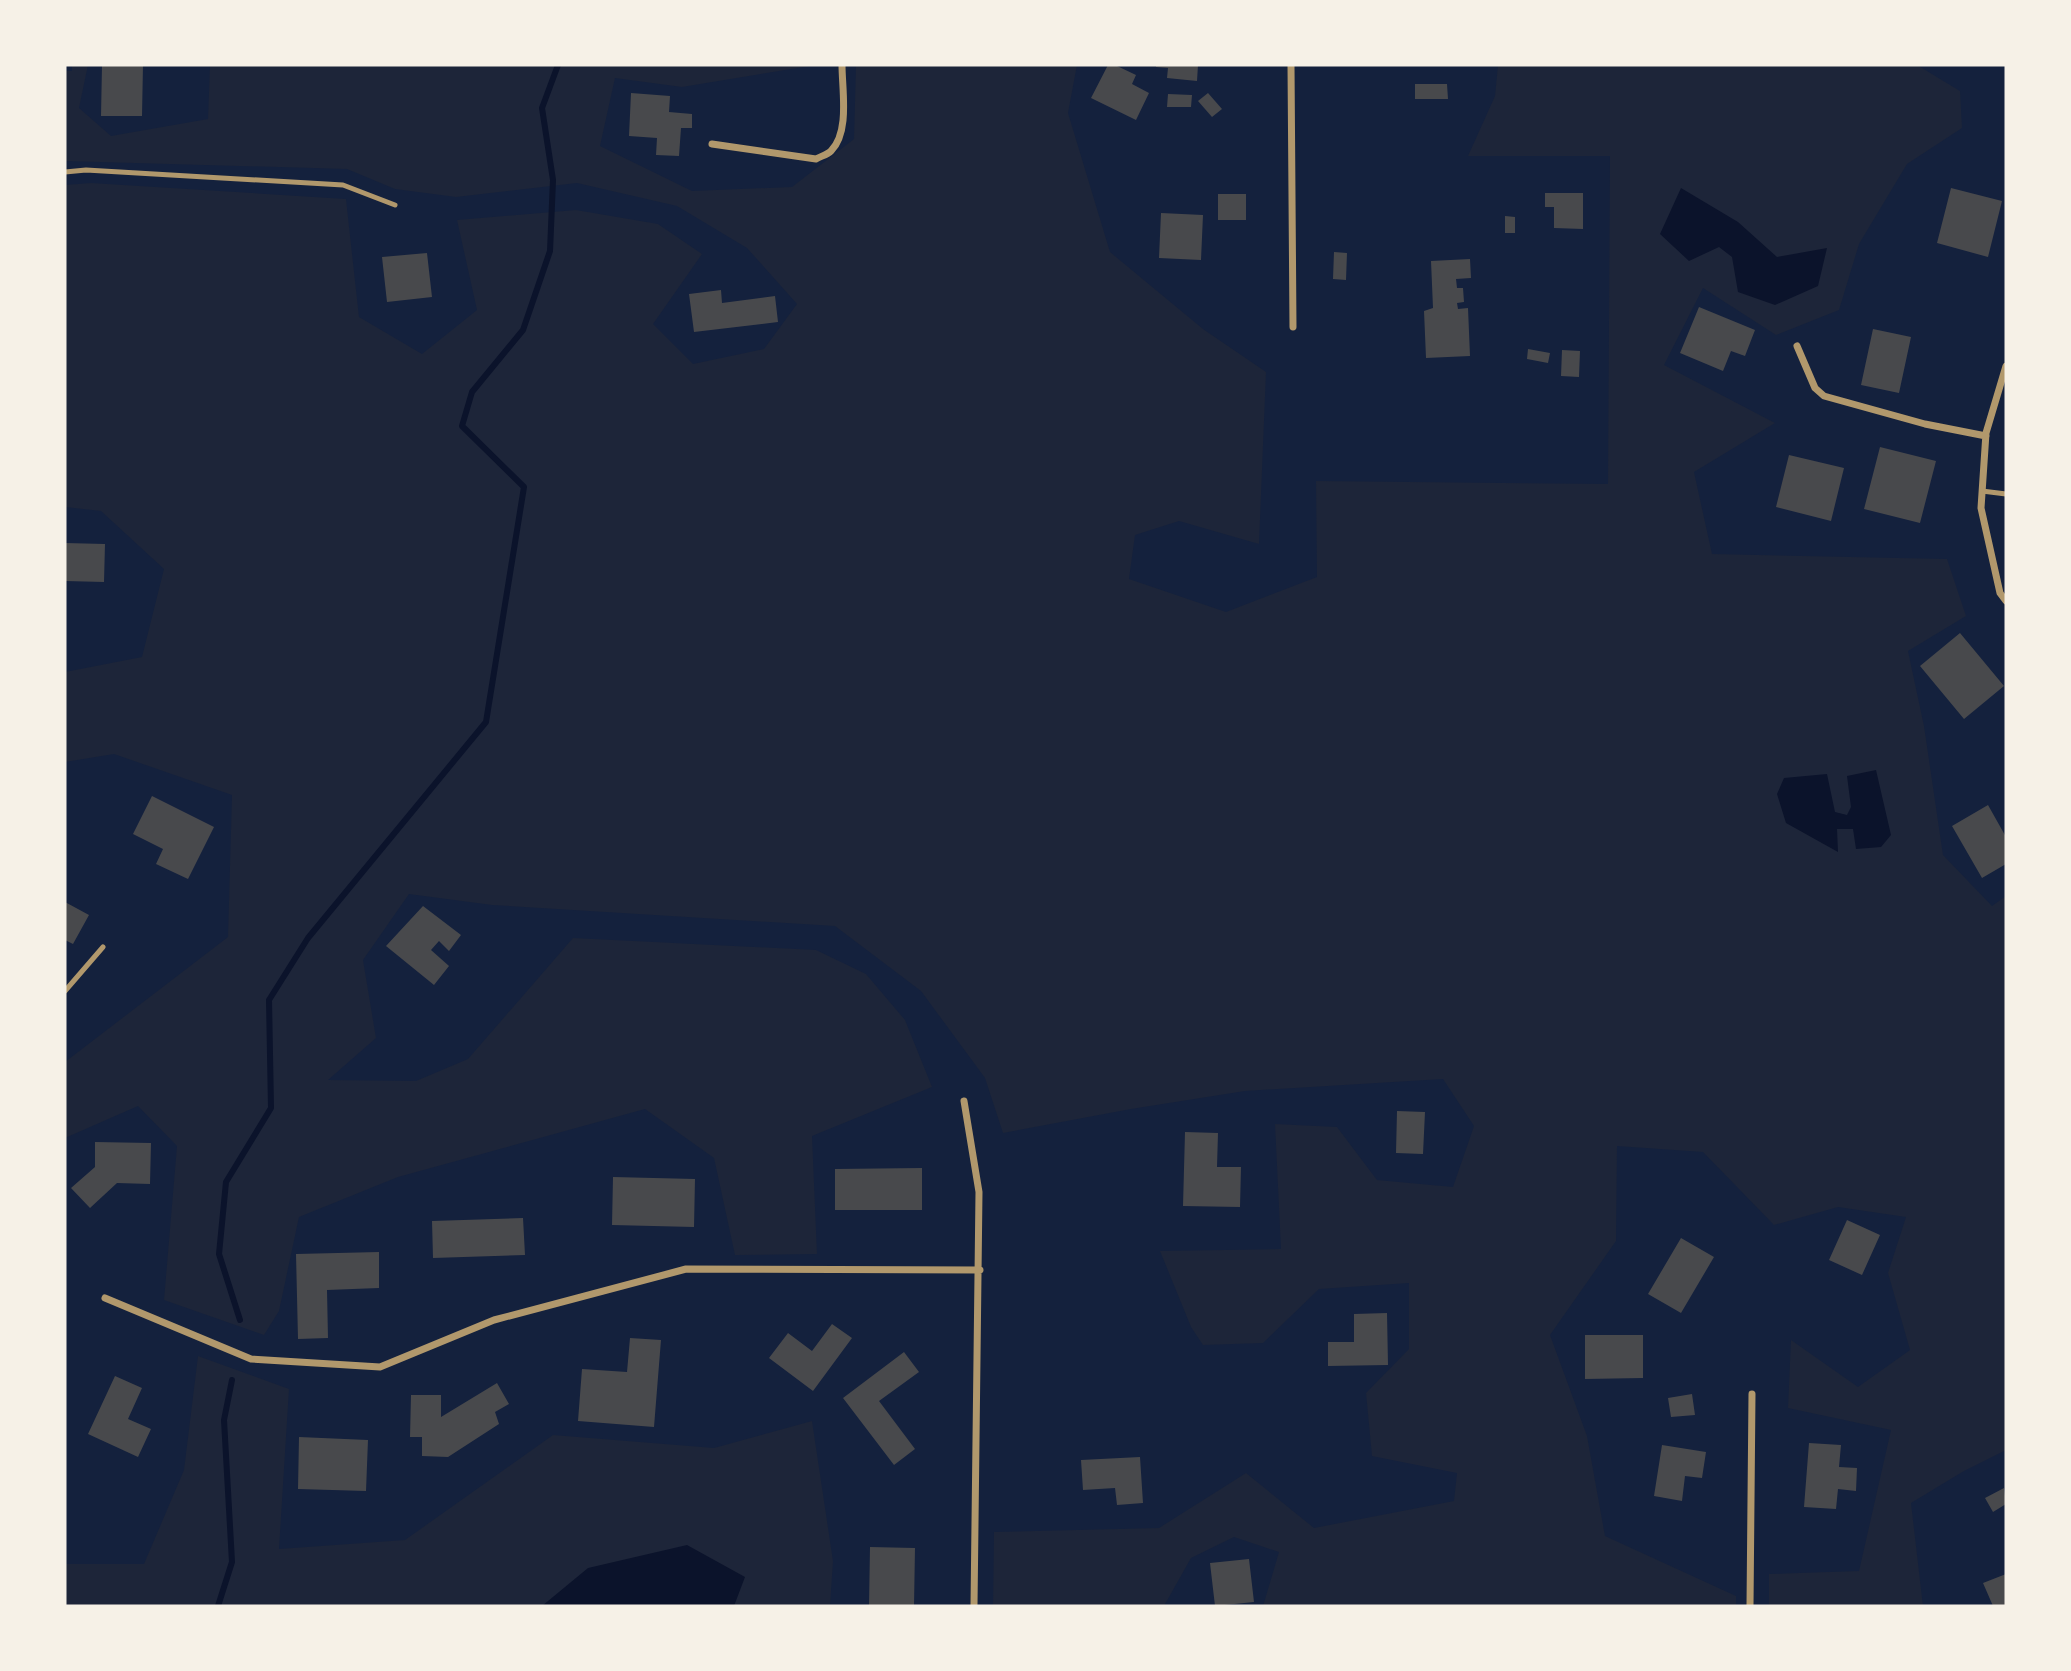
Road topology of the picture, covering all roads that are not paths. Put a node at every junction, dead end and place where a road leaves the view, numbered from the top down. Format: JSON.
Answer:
{"nodes":[{"id":1,"x":842,"y":65,"type":"edge"},
{"id":2,"x":1291,"y":65,"type":"edge"},
{"id":3,"x":712,"y":144,"type":"dead end"},
{"id":4,"x":65,"y":172,"type":"edge"},
{"id":5,"x":395,"y":205,"type":"dead end"},
{"id":6,"x":1293,"y":327,"type":"dead end"},
{"id":7,"x":1797,"y":346,"type":"dead end"},
{"id":8,"x":2006,"y":366,"type":"edge"},
{"id":9,"x":1986,"y":436,"type":"junction"},
{"id":10,"x":1982,"y":491,"type":"junction"},
{"id":11,"x":2006,"y":494,"type":"edge"},
{"id":12,"x":2006,"y":601,"type":"edge"},
{"id":13,"x":103,"y":947,"type":"dead end"},
{"id":14,"x":65,"y":991,"type":"edge"},
{"id":15,"x":964,"y":1101,"type":"dead end"},
{"id":16,"x":980,"y":1269,"type":"junction"},
{"id":17,"x":104,"y":1298,"type":"dead end"},
{"id":18,"x":1752,"y":1394,"type":"dead end"},
{"id":19,"x":974,"y":1606,"type":"edge"},
{"id":20,"x":1750,"y":1606,"type":"edge"}],
"edges":[{"from":1,"to":3,"type":"street"},
{"from":2,"to":6,"type":"street"},
{"from":4,"to":5,"type":"lane"},
{"from":7,"to":9,"type":"street"},
{"from":8,"to":9,"type":"street"},
{"from":9,"to":10,"type":"street"},
{"from":10,"to":11,"type":"lane"},
{"from":10,"to":12,"type":"street"},
{"from":13,"to":14,"type":"lane"},
{"from":15,"to":16,"type":"street"},
{"from":16,"to":17,"type":"street"},
{"from":16,"to":19,"type":"street"},
{"from":18,"to":20,"type":"street"}]}
